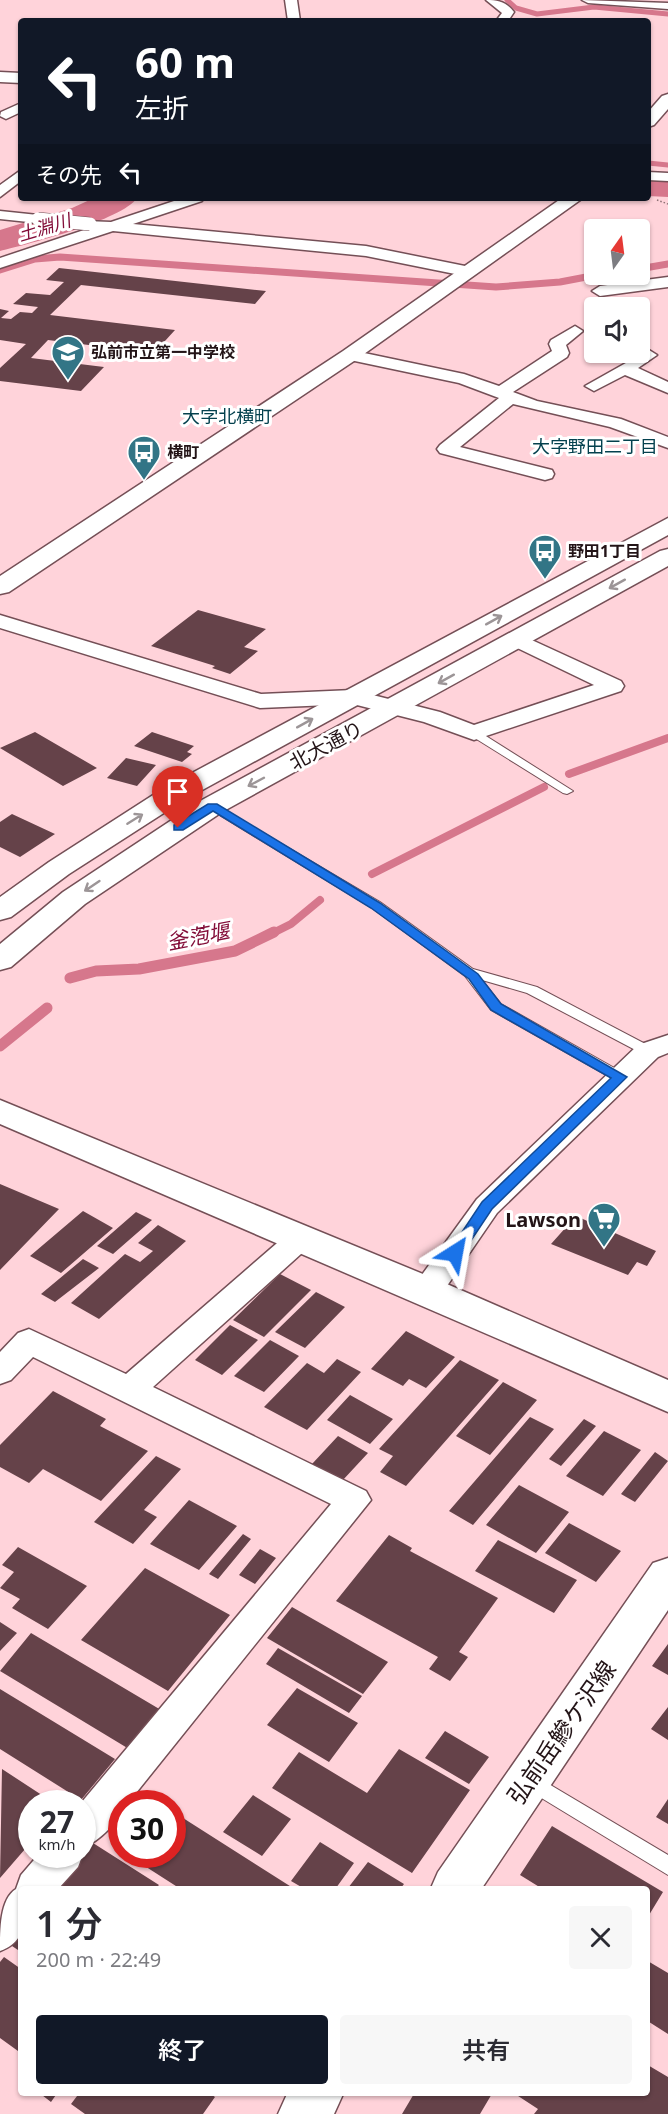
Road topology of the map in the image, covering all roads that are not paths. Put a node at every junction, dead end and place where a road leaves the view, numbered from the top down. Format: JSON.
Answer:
{"nodes":[{"id":1,"x":291,"y":0,"type":"edge"},
{"id":2,"x":492,"y":0,"type":"edge"},
{"id":3,"x":588,"y":0,"type":"edge"},
{"id":4,"x":668,"y":6,"type":"edge"},
{"id":5,"x":294,"y":18,"type":"edge"},
{"id":6,"x":504,"y":18,"type":"edge"},
{"id":7,"x":0,"y":77,"type":"edge"},
{"id":8,"x":18,"y":78,"type":"edge"},
{"id":9,"x":668,"y":99,"type":"edge"},
{"id":10,"x":18,"y":109,"type":"edge"},
{"id":11,"x":6,"y":115,"type":"dead end"},
{"id":12,"x":651,"y":119,"type":"edge"},
{"id":13,"x":651,"y":128,"type":"edge"},
{"id":14,"x":668,"y":131,"type":"edge"},
{"id":15,"x":651,"y":176,"type":"edge"},
{"id":16,"x":18,"y":177,"type":"edge"},
{"id":17,"x":668,"y":177,"type":"edge"},
{"id":18,"x":0,"y":193,"type":"edge"},
{"id":19,"x":189,"y":201,"type":"edge"},
{"id":20,"x":570,"y":201,"type":"edge"},
{"id":21,"x":0,"y":215,"type":"edge"},
{"id":22,"x":115,"y":227,"type":"junction"},
{"id":23,"x":0,"y":263,"type":"edge"},
{"id":24,"x":470,"y":272,"type":"junction"},
{"id":25,"x":668,"y":282,"type":"edge"},
{"id":26,"x":600,"y":291,"type":"dead end"},
{"id":27,"x":575,"y":331,"type":"dead end"},
{"id":28,"x":350,"y":355,"type":"junction"},
{"id":29,"x":635,"y":363,"type":"edge"},
{"id":30,"x":625,"y":369,"type":"junction"},
{"id":31,"x":594,"y":386,"type":"dead end"},
{"id":32,"x":668,"y":388,"type":"edge"},
{"id":33,"x":506,"y":395,"type":"junction"},
{"id":34,"x":668,"y":443,"type":"edge"},
{"id":35,"x":545,"y":474,"type":"dead end"},
{"id":36,"x":668,"y":525,"type":"edge"},
{"id":37,"x":668,"y":556,"type":"edge"},
{"id":38,"x":0,"y":587,"type":"edge"},
{"id":39,"x":0,"y":621,"type":"edge"},
{"id":40,"x":516,"y":640,"type":"junction"},
{"id":41,"x":353,"y":697,"type":"junction"},
{"id":42,"x":396,"y":707,"type":"junction"},
{"id":43,"x":474,"y":733,"type":"junction"},
{"id":44,"x":567,"y":791,"type":"dead end"},
{"id":45,"x":213,"y":806,"type":"junction"},
{"id":46,"x":0,"y":911,"type":"edge"},
{"id":47,"x":0,"y":960,"type":"edge"},
{"id":48,"x":474,"y":976,"type":"junction"},
{"id":49,"x":658,"y":1048,"type":"edge"},
{"id":50,"x":620,"y":1077,"type":"junction"},
{"id":51,"x":0,"y":1111,"type":"edge"},
{"id":52,"x":301,"y":1238,"type":"junction"},
{"id":53,"x":427,"y":1291,"type":"junction"},
{"id":54,"x":0,"y":1372,"type":"edge"},
{"id":55,"x":129,"y":1390,"type":"junction"},
{"id":56,"x":668,"y":1397,"type":"edge"},
{"id":57,"x":668,"y":1575,"type":"edge"},
{"id":58,"x":528,"y":1779,"type":"junction"},
{"id":59,"x":96,"y":1814,"type":"edge"},
{"id":60,"x":668,"y":1866,"type":"edge"},
{"id":61,"x":52,"y":1868,"type":"edge"},
{"id":62,"x":38,"y":1886,"type":"edge"},
{"id":63,"x":456,"y":1886,"type":"edge"},
{"id":64,"x":18,"y":1910,"type":"edge"},
{"id":65,"x":0,"y":1932,"type":"edge"},
{"id":66,"x":315,"y":2096,"type":"edge"},
{"id":67,"x":304,"y":2114,"type":"edge"}],
"edges":[{"from":1,"to":5,"type":"street"},
{"from":2,"to":6,"type":"street"},
{"from":3,"to":4,"type":"street"},
{"from":7,"to":8,"type":"street"},
{"from":9,"to":12,"type":"street"},
{"from":10,"to":11,"type":"street"},
{"from":13,"to":14,"type":"street"},
{"from":15,"to":17,"type":"street"},
{"from":16,"to":18,"type":"street"},
{"from":19,"to":22,"type":"street"},
{"from":20,"to":24,"type":"street"},
{"from":21,"to":22,"type":"street","bridge":true},
{"from":22,"to":23,"type":"street"},
{"from":22,"to":24,"type":"street"},
{"from":24,"to":28,"type":"street"},
{"from":25,"to":26,"type":"street"},
{"from":27,"to":33,"type":"street"},
{"from":28,"to":33,"type":"street"},
{"from":28,"to":38,"type":"street"},
{"from":29,"to":30,"type":"street"},
{"from":30,"to":31,"type":"street"},
{"from":30,"to":32,"type":"street"},
{"from":33,"to":34,"type":"street"},
{"from":33,"to":35,"type":"street"},
{"from":41,"to":36,"type":"street","name":"北大通り","one_way":true},
{"from":37,"to":40,"type":"street","name":"北大通り","one_way":true},
{"from":39,"to":41,"type":"street"},
{"from":40,"to":42,"type":"street","name":"北大通り","one_way":true},
{"from":40,"to":43,"type":"street"},
{"from":41,"to":42,"type":"street"},
{"from":46,"to":41,"type":"street","name":"北大通り","one_way":true},
{"from":42,"to":43,"type":"street"},
{"from":42,"to":45,"type":"street","name":"北大通り","one_way":true},
{"from":43,"to":44,"type":"lane"},
{"from":45,"to":47,"type":"street","name":"北大通り","one_way":true},
{"from":45,"to":48,"type":"lane"},
{"from":48,"to":49,"type":"lane"},
{"from":48,"to":50,"type":"lane"},
{"from":49,"to":50,"type":"street"},
{"from":50,"to":53,"type":"street"},
{"from":51,"to":52,"type":"street"},
{"from":52,"to":53,"type":"street"},
{"from":52,"to":55,"type":"street"},
{"from":53,"to":56,"type":"street"},
{"from":54,"to":55,"type":"street"},
{"from":55,"to":59,"type":"street"},
{"from":57,"to":58,"type":"street","name":"弘前岳鰺ケ沢線"},
{"from":58,"to":60,"type":"lane"},
{"from":58,"to":63,"type":"street","name":"弘前岳鰺ケ沢線"},
{"from":61,"to":62,"type":"street"},
{"from":64,"to":65,"type":"street"},
{"from":66,"to":67,"type":"street"}]}
